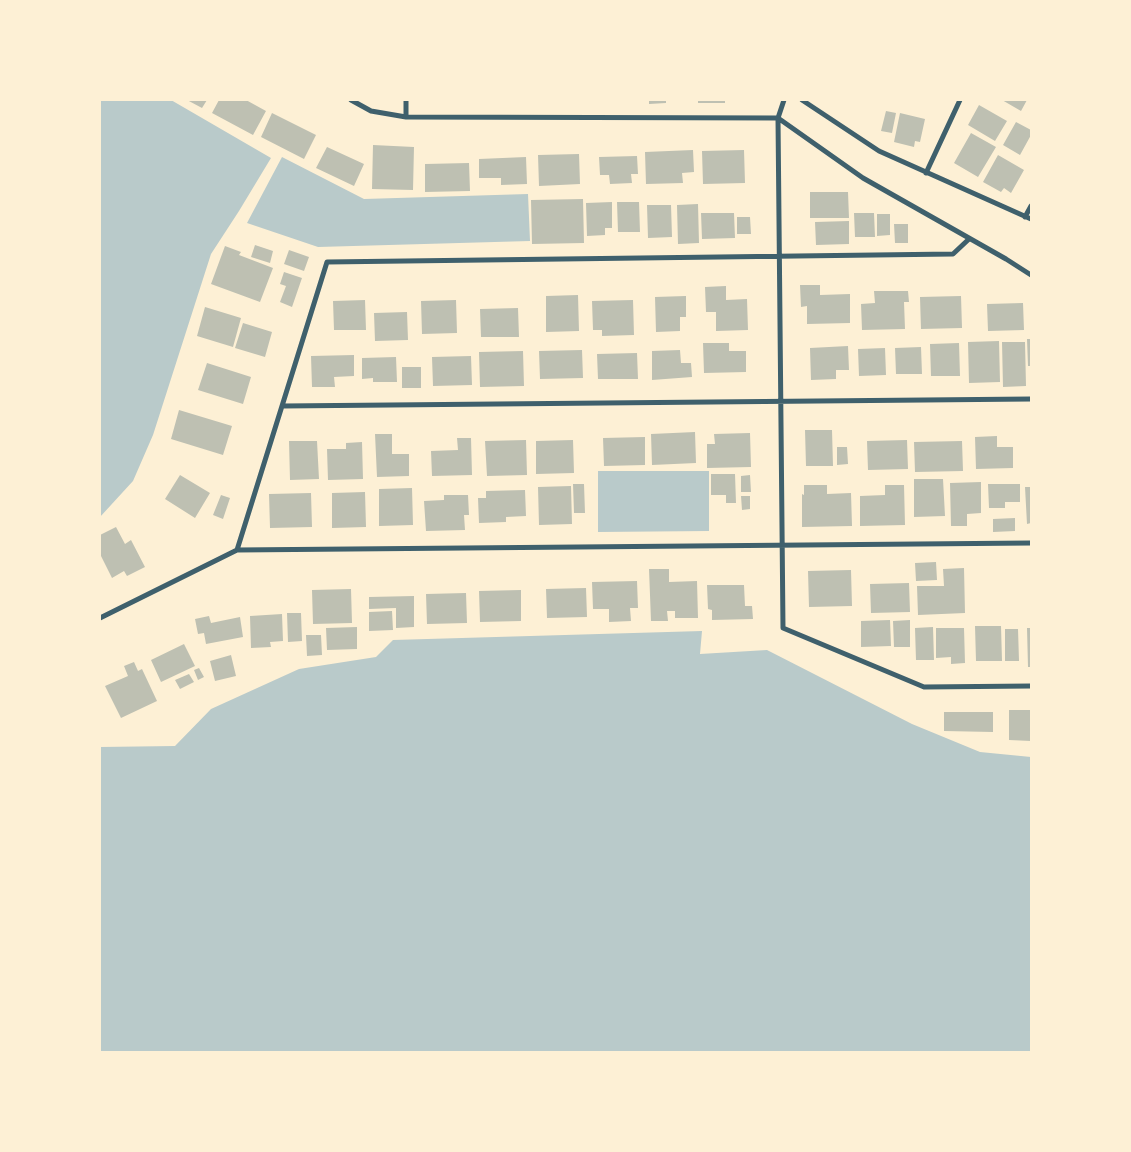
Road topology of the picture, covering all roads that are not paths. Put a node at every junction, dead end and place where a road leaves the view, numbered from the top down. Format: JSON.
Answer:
{"nodes":[{"id":1,"x":351,"y":100,"type":"edge"},
{"id":2,"x":406,"y":100,"type":"edge"},
{"id":3,"x":784,"y":100,"type":"edge"},
{"id":4,"x":802,"y":100,"type":"edge"},
{"id":5,"x":960,"y":100,"type":"edge"},
{"id":6,"x":406,"y":117,"type":"junction"},
{"id":7,"x":778,"y":118,"type":"junction"},
{"id":8,"x":926,"y":173,"type":"junction"},
{"id":9,"x":1031,"y":206,"type":"edge"},
{"id":10,"x":1025,"y":217,"type":"junction"},
{"id":11,"x":1031,"y":220,"type":"edge"},
{"id":12,"x":969,"y":239,"type":"junction"},
{"id":13,"x":780,"y":256,"type":"junction"},
{"id":14,"x":1031,"y":275,"type":"edge"},
{"id":15,"x":1031,"y":399,"type":"edge"},
{"id":16,"x":781,"y":402,"type":"junction"},
{"id":17,"x":282,"y":406,"type":"junction"},
{"id":18,"x":1031,"y":543,"type":"edge"},
{"id":19,"x":782,"y":546,"type":"junction"},
{"id":20,"x":237,"y":550,"type":"junction"},
{"id":21,"x":100,"y":618,"type":"edge"},
{"id":22,"x":1031,"y":686,"type":"edge"}],
"edges":[{"from":1,"to":6,"type":"street"},
{"from":2,"to":6,"type":"street"},
{"from":3,"to":7,"type":"street"},
{"from":4,"to":8,"type":"street"},
{"from":5,"to":8,"type":"street"},
{"from":6,"to":7,"type":"street"},
{"from":7,"to":12,"type":"street"},
{"from":7,"to":13,"type":"street"},
{"from":8,"to":10,"type":"street"},
{"from":9,"to":10,"type":"street"},
{"from":10,"to":11,"type":"street"},
{"from":12,"to":13,"type":"street"},
{"from":12,"to":14,"type":"street"},
{"from":13,"to":16,"type":"street"},
{"from":13,"to":17,"type":"street"},
{"from":15,"to":16,"type":"street"},
{"from":16,"to":17,"type":"street"},
{"from":16,"to":19,"type":"street"},
{"from":17,"to":20,"type":"street"},
{"from":18,"to":19,"type":"street"},
{"from":19,"to":20,"type":"street"},
{"from":19,"to":22,"type":"street"},
{"from":20,"to":21,"type":"street"}]}
